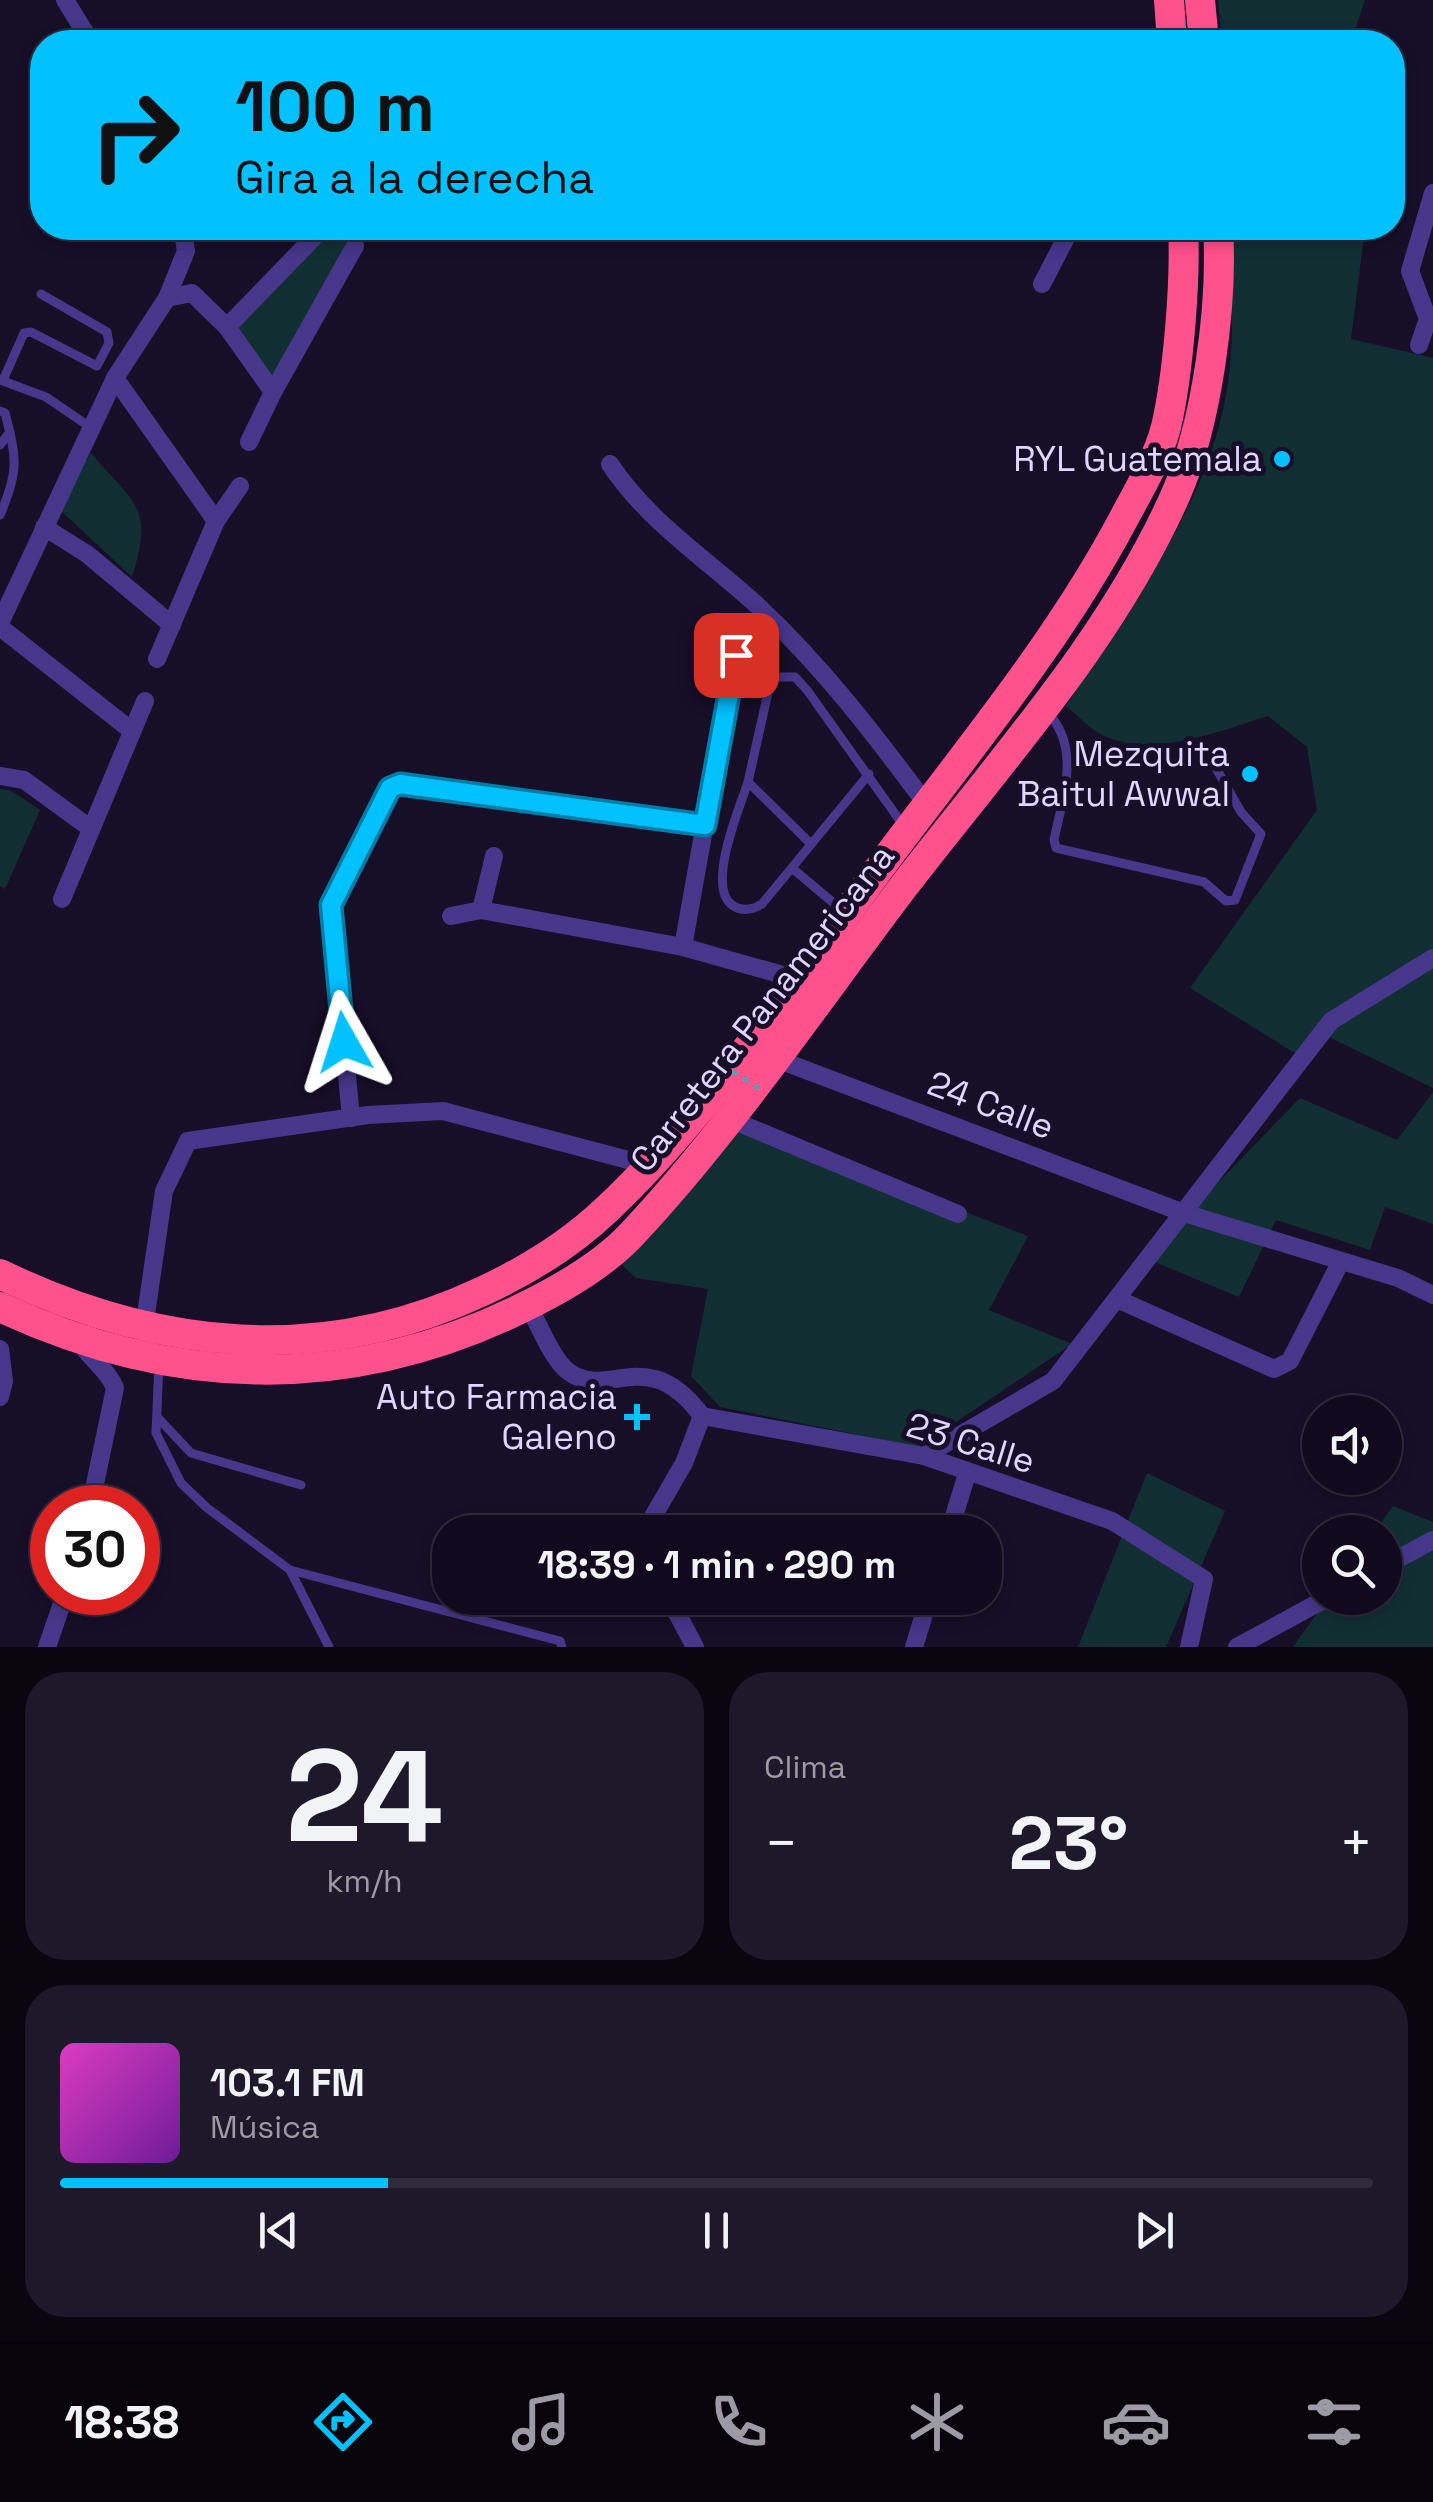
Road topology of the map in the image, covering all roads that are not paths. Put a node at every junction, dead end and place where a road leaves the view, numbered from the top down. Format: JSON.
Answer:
{"nodes":[{"id":1,"x":65,"y":0,"type":"edge"},
{"id":2,"x":1169,"y":0,"type":"edge"},
{"id":3,"x":1200,"y":0,"type":"edge"},
{"id":4,"x":84,"y":30,"type":"edge"},
{"id":5,"x":1171,"y":30,"type":"edge"},
{"id":6,"x":1203,"y":30,"type":"edge"},
{"id":7,"x":1433,"y":192,"type":"edge"},
{"id":8,"x":184,"y":240,"type":"edge"},
{"id":9,"x":311,"y":240,"type":"edge"},
{"id":10,"x":1065,"y":240,"type":"edge"},
{"id":11,"x":1184,"y":240,"type":"edge"},
{"id":12,"x":1219,"y":240,"type":"edge"},
{"id":13,"x":354,"y":246,"type":"dead end"},
{"id":14,"x":1042,"y":284,"type":"dead end"},
{"id":15,"x":41,"y":294,"type":"dead end"},
{"id":16,"x":167,"y":298,"type":"junction"},
{"id":17,"x":227,"y":327,"type":"junction"},
{"id":18,"x":1419,"y":345,"type":"dead end"},
{"id":19,"x":115,"y":378,"type":"junction"},
{"id":20,"x":2,"y":379,"type":"edge"},
{"id":21,"x":273,"y":392,"type":"junction"},
{"id":22,"x":0,"y":412,"type":"edge"},
{"id":23,"x":92,"y":429,"type":"junction"},
{"id":24,"x":10,"y":432,"type":"junction"},
{"id":25,"x":249,"y":442,"type":"dead end"},
{"id":26,"x":0,"y":444,"type":"edge"},
{"id":27,"x":610,"y":464,"type":"dead end"},
{"id":28,"x":240,"y":486,"type":"dead end"},
{"id":29,"x":0,"y":515,"type":"edge"},
{"id":30,"x":216,"y":521,"type":"junction"},
{"id":31,"x":44,"y":527,"type":"junction"},
{"id":32,"x":0,"y":625,"type":"edge"},
{"id":33,"x":172,"y":625,"type":"junction"},
{"id":34,"x":736,"y":655,"type":"dead end"},
{"id":35,"x":157,"y":659,"type":"dead end"},
{"id":36,"x":145,"y":701,"type":"dead end"},
{"id":37,"x":1042,"y":707,"type":"junction"},
{"id":38,"x":132,"y":731,"type":"junction"},
{"id":39,"x":1216,"y":768,"type":"dead end"},
{"id":40,"x":869,"y":774,"type":"junction"},
{"id":41,"x":0,"y":776,"type":"edge"},
{"id":42,"x":748,"y":782,"type":"junction"},
{"id":43,"x":926,"y":805,"type":"junction"},
{"id":44,"x":705,"y":825,"type":"junction"},
{"id":45,"x":90,"y":828,"type":"junction"},
{"id":46,"x":907,"y":831,"type":"junction"},
{"id":47,"x":812,"y":844,"type":"junction"},
{"id":48,"x":494,"y":856,"type":"dead end"},
{"id":49,"x":792,"y":868,"type":"junction"},
{"id":50,"x":62,"y":899,"type":"dead end"},
{"id":51,"x":481,"y":910,"type":"junction"},
{"id":52,"x":846,"y":914,"type":"junction"},
{"id":53,"x":450,"y":916,"type":"dead end"},
{"id":54,"x":683,"y":948,"type":"junction"},
{"id":55,"x":1433,"y":958,"type":"edge"},
{"id":56,"x":797,"y":979,"type":"junction"},
{"id":57,"x":774,"y":1058,"type":"junction"},
{"id":58,"x":351,"y":1118,"type":"junction"},
{"id":59,"x":727,"y":1118,"type":"junction"},
{"id":60,"x":647,"y":1165,"type":"junction"},
{"id":61,"x":1184,"y":1213,"type":"junction"},
{"id":62,"x":958,"y":1214,"type":"dead end"},
{"id":63,"x":1341,"y":1260,"type":"junction"},
{"id":64,"x":0,"y":1274,"type":"edge"},
{"id":65,"x":1433,"y":1295,"type":"edge"},
{"id":66,"x":1117,"y":1299,"type":"junction"},
{"id":67,"x":528,"y":1306,"type":"junction"},
{"id":68,"x":0,"y":1307,"type":"edge"},
{"id":69,"x":144,"y":1328,"type":"junction"},
{"id":70,"x":79,"y":1341,"type":"junction"},
{"id":71,"x":0,"y":1348,"type":"edge"},
{"id":72,"x":159,"y":1362,"type":"junction"},
{"id":73,"x":0,"y":1397,"type":"edge"},
{"id":74,"x":157,"y":1416,"type":"junction"},
{"id":75,"x":702,"y":1416,"type":"junction"},
{"id":76,"x":924,"y":1456,"type":"junction"},
{"id":77,"x":966,"y":1474,"type":"junction"},
{"id":78,"x":95,"y":1485,"type":"edge"},
{"id":79,"x":301,"y":1486,"type":"dead end"},
{"id":80,"x":654,"y":1515,"type":"edge"},
{"id":81,"x":954,"y":1515,"type":"edge"},
{"id":82,"x":1433,"y":1540,"type":"edge"},
{"id":83,"x":1402,"y":1557,"type":"edge"},
{"id":84,"x":290,"y":1570,"type":"junction"},
{"id":85,"x":1302,"y":1612,"type":"edge"},
{"id":86,"x":58,"y":1615,"type":"edge"},
{"id":87,"x":678,"y":1615,"type":"edge"},
{"id":88,"x":924,"y":1615,"type":"edge"},
{"id":89,"x":48,"y":1647,"type":"edge"},
{"id":90,"x":328,"y":1647,"type":"edge"},
{"id":91,"x":562,"y":1647,"type":"edge"},
{"id":92,"x":695,"y":1647,"type":"edge"},
{"id":93,"x":914,"y":1647,"type":"edge"},
{"id":94,"x":1189,"y":1647,"type":"edge"},
{"id":95,"x":1237,"y":1647,"type":"edge"}],
"edges":[{"from":1,"to":4,"type":"street"},
{"from":2,"to":5,"type":"highway"},
{"from":3,"to":6,"type":"highway"},
{"from":7,"to":18,"type":"street"},
{"from":8,"to":16,"type":"street"},
{"from":9,"to":17,"type":"street"},
{"from":10,"to":14,"type":"street"},
{"from":11,"to":43,"type":"highway","name":"Carretera Panamericana"},
{"from":12,"to":37,"type":"highway","name":"Carretera Panamericana"},
{"from":13,"to":21,"type":"street"},
{"from":15,"to":20,"type":"lane"},
{"from":16,"to":17,"type":"street"},
{"from":16,"to":19,"type":"street"},
{"from":17,"to":21,"type":"street"},
{"from":19,"to":23,"type":"street"},
{"from":19,"to":30,"type":"street"},
{"from":20,"to":23,"type":"lane"},
{"from":21,"to":25,"type":"street"},
{"from":22,"to":24,"type":"lane"},
{"from":23,"to":31,"type":"street"},
{"from":24,"to":26,"type":"lane"},
{"from":24,"to":29,"type":"lane"},
{"from":27,"to":43,"type":"street"},
{"from":28,"to":30,"type":"street"},
{"from":30,"to":33,"type":"street"},
{"from":31,"to":32,"type":"street"},
{"from":31,"to":33,"type":"street"},
{"from":32,"to":38,"type":"street"},
{"from":33,"to":35,"type":"street"},
{"from":34,"to":44,"type":"street"},
{"from":36,"to":38,"type":"street"},
{"from":37,"to":39,"type":"lane"},
{"from":37,"to":57,"type":"highway","name":"Carretera Panamericana"},
{"from":38,"to":45,"type":"street"},
{"from":40,"to":42,"type":"lane"},
{"from":40,"to":46,"type":"lane"},
{"from":40,"to":47,"type":"lane"},
{"from":41,"to":45,"type":"street"},
{"from":42,"to":47,"type":"lane"},
{"from":42,"to":49,"type":"lane"},
{"from":43,"to":46,"type":"highway","name":"Carretera Panamericana"},
{"from":44,"to":54,"type":"street"},
{"from":44,"to":58,"type":"street"},
{"from":45,"to":50,"type":"street"},
{"from":46,"to":52,"type":"highway","name":"Carretera Panamericana"},
{"from":47,"to":49,"type":"lane"},
{"from":48,"to":51,"type":"street"},
{"from":49,"to":52,"type":"lane"},
{"from":51,"to":53,"type":"street"},
{"from":51,"to":54,"type":"street"},
{"from":52,"to":56,"type":"highway","name":"Carretera Panamericana"},
{"from":54,"to":56,"type":"street"},
{"from":55,"to":61,"type":"street"},
{"from":56,"to":60,"type":"highway","name":"Carretera Panamericana"},
{"from":57,"to":59,"type":"highway","name":"Carretera Panamericana"},
{"from":57,"to":61,"type":"street","name":"24 Calle"},
{"from":58,"to":60,"type":"street"},
{"from":58,"to":69,"type":"street"},
{"from":59,"to":62,"type":"street"},
{"from":59,"to":67,"type":"highway","name":"Carretera Panamericana"},
{"from":60,"to":69,"type":"highway","name":"Carretera Panamericana"},
{"from":61,"to":63,"type":"street","name":"24 Calle"},
{"from":61,"to":66,"type":"street"},
{"from":63,"to":65,"type":"street","name":"24 Calle"},
{"from":63,"to":66,"type":"street"},
{"from":64,"to":69,"type":"highway","name":"Carretera Panamericana"},
{"from":66,"to":76,"type":"street"},
{"from":67,"to":72,"type":"highway","name":"Carretera Panamericana"},
{"from":67,"to":75,"type":"street"},
{"from":68,"to":70,"type":"highway","name":"Carretera Panamericana"},
{"from":70,"to":72,"type":"highway","name":"Carretera Panamericana"},
{"from":70,"to":78,"type":"street"},
{"from":71,"to":73,"type":"street"},
{"from":72,"to":74,"type":"lane"},
{"from":74,"to":79,"type":"lane"},
{"from":74,"to":84,"type":"lane"},
{"from":75,"to":76,"type":"street","name":"23 Calle"},
{"from":75,"to":80,"type":"street"},
{"from":76,"to":77,"type":"street","name":"23 Calle"},
{"from":77,"to":81,"type":"street"},
{"from":77,"to":94,"type":"street","name":"23 Calle"},
{"from":82,"to":83,"type":"street"},
{"from":84,"to":90,"type":"lane"},
{"from":84,"to":91,"type":"lane"},
{"from":85,"to":95,"type":"street"},
{"from":86,"to":89,"type":"street"},
{"from":87,"to":92,"type":"street"},
{"from":88,"to":93,"type":"street"}]}
